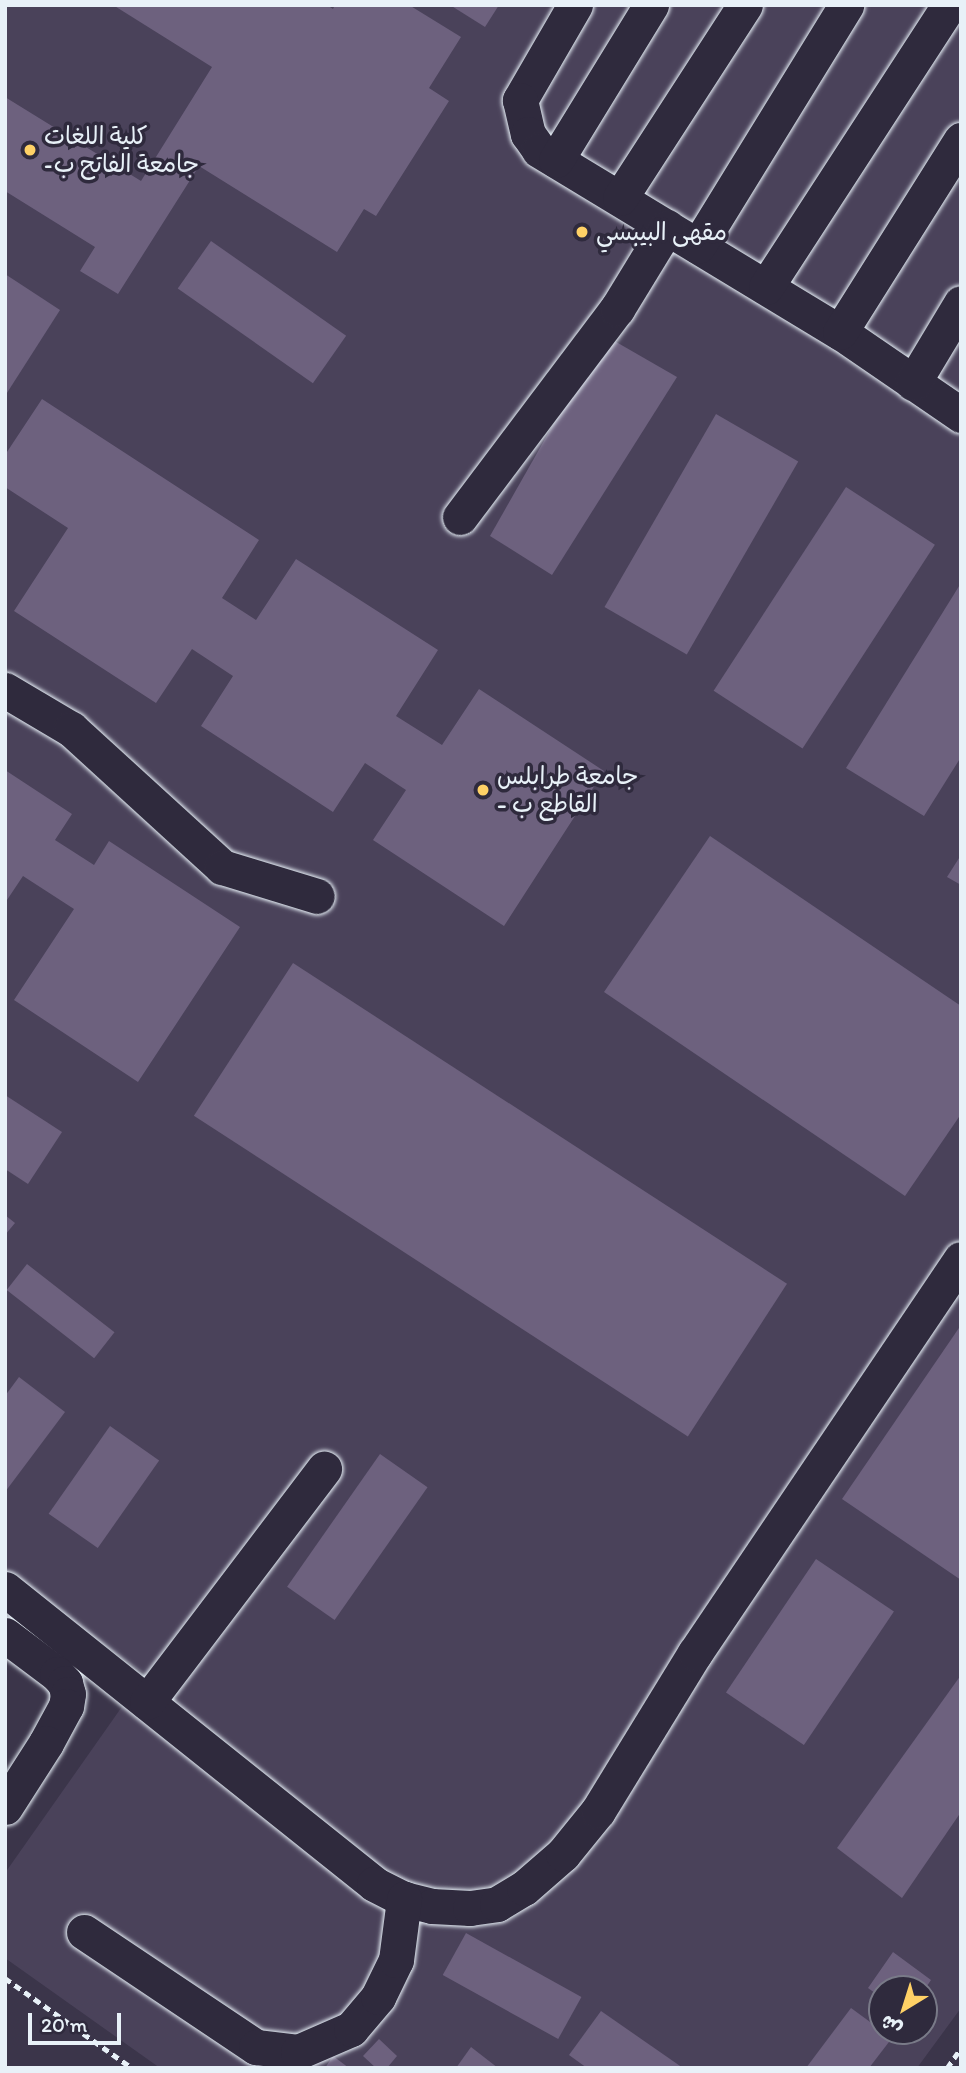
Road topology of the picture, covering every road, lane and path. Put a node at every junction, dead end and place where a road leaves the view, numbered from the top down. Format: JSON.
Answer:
{"nodes":[{"id":1,"x":575,"y":5,"type":"edge"},
{"id":2,"x":651,"y":5,"type":"edge"},
{"id":3,"x":745,"y":5,"type":"edge"},
{"id":4,"x":846,"y":5,"type":"edge"},
{"id":5,"x":949,"y":5,"type":"edge"},
{"id":6,"x":961,"y":141,"type":"edge"},
{"id":7,"x":556,"y":160,"type":"junction"},
{"id":8,"x":620,"y":198,"type":"junction"},
{"id":9,"x":667,"y":227,"type":"junction"},
{"id":10,"x":698,"y":246,"type":"junction"},
{"id":11,"x":766,"y":287,"type":"junction"},
{"id":12,"x":961,"y":303,"type":"edge"},
{"id":13,"x":840,"y":332,"type":"junction"},
{"id":14,"x":913,"y":383,"type":"junction"},
{"id":15,"x":961,"y":415,"type":"edge"},
{"id":16,"x":460,"y":517,"type":"dead end"},
{"id":17,"x":5,"y":691,"type":"edge"},
{"id":18,"x":317,"y":896,"type":"dead end"},
{"id":19,"x":961,"y":1259,"type":"edge"},
{"id":20,"x":324,"y":1469,"type":"dead end"},
{"id":21,"x":5,"y":1589,"type":"edge"},
{"id":22,"x":5,"y":1635,"type":"edge"},
{"id":23,"x":147,"y":1702,"type":"junction"},
{"id":24,"x":5,"y":1807,"type":"edge"},
{"id":25,"x":404,"y":1899,"type":"junction"},
{"id":26,"x":84,"y":1932,"type":"dead end"},
{"id":27,"x":5,"y":1978,"type":"edge"},
{"id":28,"x":961,"y":2048,"type":"edge"},
{"id":29,"x":132,"y":2068,"type":"edge"},
{"id":30,"x":947,"y":2068,"type":"edge"}],
"edges":[{"from":1,"to":7,"type":"street"},
{"from":2,"to":7,"type":"street"},
{"from":3,"to":8,"type":"street"},
{"from":4,"to":10,"type":"street"},
{"from":5,"to":11,"type":"street"},
{"from":6,"to":13,"type":"street"},
{"from":7,"to":8,"type":"street"},
{"from":8,"to":9,"type":"street"},
{"from":9,"to":10,"type":"street"},
{"from":9,"to":16,"type":"street"},
{"from":10,"to":11,"type":"street"},
{"from":11,"to":13,"type":"street"},
{"from":12,"to":14,"type":"street"},
{"from":13,"to":14,"type":"street"},
{"from":14,"to":15,"type":"street"},
{"from":17,"to":18,"type":"street"},
{"from":19,"to":25,"type":"street"},
{"from":20,"to":23,"type":"street"},
{"from":21,"to":23,"type":"street"},
{"from":22,"to":24,"type":"street"},
{"from":23,"to":25,"type":"street"},
{"from":25,"to":26,"type":"street"},
{"from":27,"to":29,"type":"path"},
{"from":28,"to":30,"type":"path"}]}
